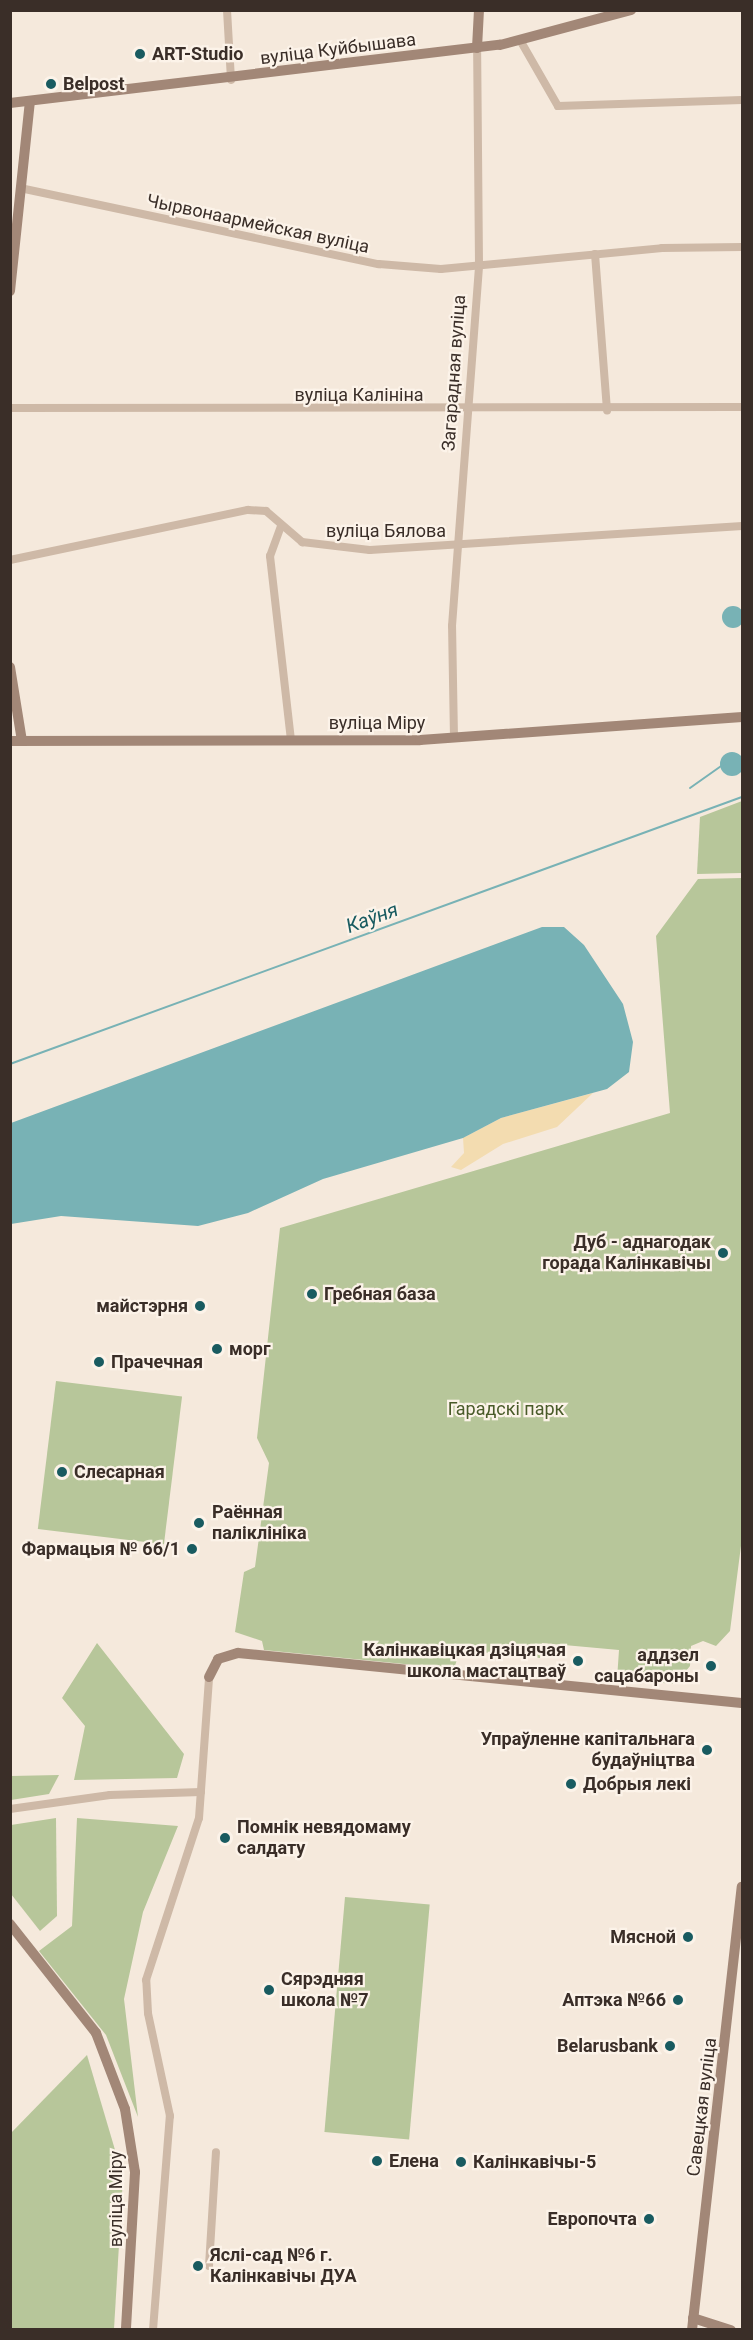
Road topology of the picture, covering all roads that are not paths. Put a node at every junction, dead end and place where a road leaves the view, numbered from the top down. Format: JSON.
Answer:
{"nodes":[{"id":1,"x":227,"y":10,"type":"edge"},
{"id":2,"x":479,"y":10,"type":"edge"},
{"id":3,"x":631,"y":10,"type":"edge"},
{"id":4,"x":520,"y":40,"type":"junction"},
{"id":5,"x":477,"y":48,"type":"junction"},
{"id":6,"x":231,"y":80,"type":"junction"},
{"id":7,"x":742,"y":100,"type":"edge"},
{"id":8,"x":30,"y":101,"type":"junction"},
{"id":9,"x":10,"y":103,"type":"edge"},
{"id":10,"x":20,"y":188,"type":"junction"},
{"id":11,"x":742,"y":247,"type":"edge"},
{"id":12,"x":595,"y":254,"type":"junction"},
{"id":13,"x":479,"y":264,"type":"junction"},
{"id":14,"x":10,"y":291,"type":"edge"},
{"id":15,"x":742,"y":407,"type":"edge"},
{"id":16,"x":10,"y":408,"type":"edge"},
{"id":17,"x":466,"y":411,"type":"junction"},
{"id":18,"x":607,"y":411,"type":"junction"},
{"id":19,"x":281,"y":526,"type":"junction"},
{"id":20,"x":742,"y":526,"type":"edge"},
{"id":21,"x":459,"y":546,"type":"junction"},
{"id":22,"x":10,"y":560,"type":"edge"},
{"id":23,"x":10,"y":667,"type":"edge"},
{"id":24,"x":742,"y":717,"type":"edge"},
{"id":25,"x":454,"y":738,"type":"junction"},
{"id":26,"x":291,"y":740,"type":"junction"},
{"id":27,"x":16,"y":741,"type":"edge"},
{"id":28,"x":209,"y":1677,"type":"joint"},
{"id":29,"x":742,"y":1703,"type":"edge"},
{"id":30,"x":201,"y":1792,"type":"junction"},
{"id":31,"x":10,"y":1809,"type":"edge"},
{"id":32,"x":742,"y":1887,"type":"edge"},
{"id":33,"x":10,"y":1924,"type":"edge"},
{"id":34,"x":216,"y":2152,"type":"dead end"},
{"id":35,"x":209,"y":2266,"type":"dead end"},
{"id":36,"x":692,"y":2324,"type":"edge"},
{"id":37,"x":126,"y":2330,"type":"edge"},
{"id":38,"x":153,"y":2330,"type":"edge"},
{"id":39,"x":731,"y":2330,"type":"edge"}],
"edges":[{"from":1,"to":6,"type":"street"},
{"from":2,"to":5,"type":"main road","name":"Загарадная вуліца"},
{"from":3,"to":4,"type":"main road","name":"вуліца Куйбышава"},
{"from":4,"to":5,"type":"main road","name":"вуліца Куйбышава"},
{"from":4,"to":7,"type":"street"},
{"from":5,"to":6,"type":"main road","name":"вуліца Куйбышава"},
{"from":5,"to":13,"type":"street","name":"Загарадная вуліца"},
{"from":6,"to":8,"type":"main road","name":"вуліца Куйбышава"},
{"from":8,"to":9,"type":"main road","name":"вуліца Куйбышава"},
{"from":8,"to":10,"type":"main road"},
{"from":10,"to":13,"type":"street","name":"Чырвонаармейская вуліца"},
{"from":10,"to":14,"type":"main road"},
{"from":11,"to":12,"type":"street","name":"Чырвонаармейская вуліца"},
{"from":12,"to":13,"type":"street","name":"Чырвонаармейская вуліца"},
{"from":12,"to":18,"type":"street"},
{"from":13,"to":17,"type":"street","name":"Загарадная вуліца"},
{"from":15,"to":18,"type":"street","name":"вуліца Калініна"},
{"from":16,"to":17,"type":"street","name":"вуліца Калініна"},
{"from":17,"to":18,"type":"street","name":"вуліца Калініна"},
{"from":17,"to":21,"type":"street","name":"Загарадная вуліца"},
{"from":19,"to":21,"type":"street","name":"вуліца Бялова"},
{"from":19,"to":22,"type":"street","name":"вуліца Бялова"},
{"from":19,"to":26,"type":"street"},
{"from":20,"to":21,"type":"street","name":"вуліца Бялова"},
{"from":21,"to":25,"type":"street","name":"Загарадная вуліца"},
{"from":23,"to":27,"type":"main road"},
{"from":24,"to":25,"type":"main road","name":"вуліца Міру"},
{"from":25,"to":26,"type":"main road","name":"вуліца Міру"},
{"from":26,"to":27,"type":"main road","name":"вуліца Міру"},
{"from":28,"to":29,"type":"main road"},
{"from":28,"to":30,"type":"street"},
{"from":30,"to":31,"type":"street"},
{"from":30,"to":38,"type":"street"},
{"from":32,"to":36,"type":"main road","name":"Савецкая вуліца"},
{"from":33,"to":37,"type":"main road","name":"вуліца Міру"},
{"from":34,"to":35,"type":"street"},
{"from":36,"to":39,"type":"main road"}]}
